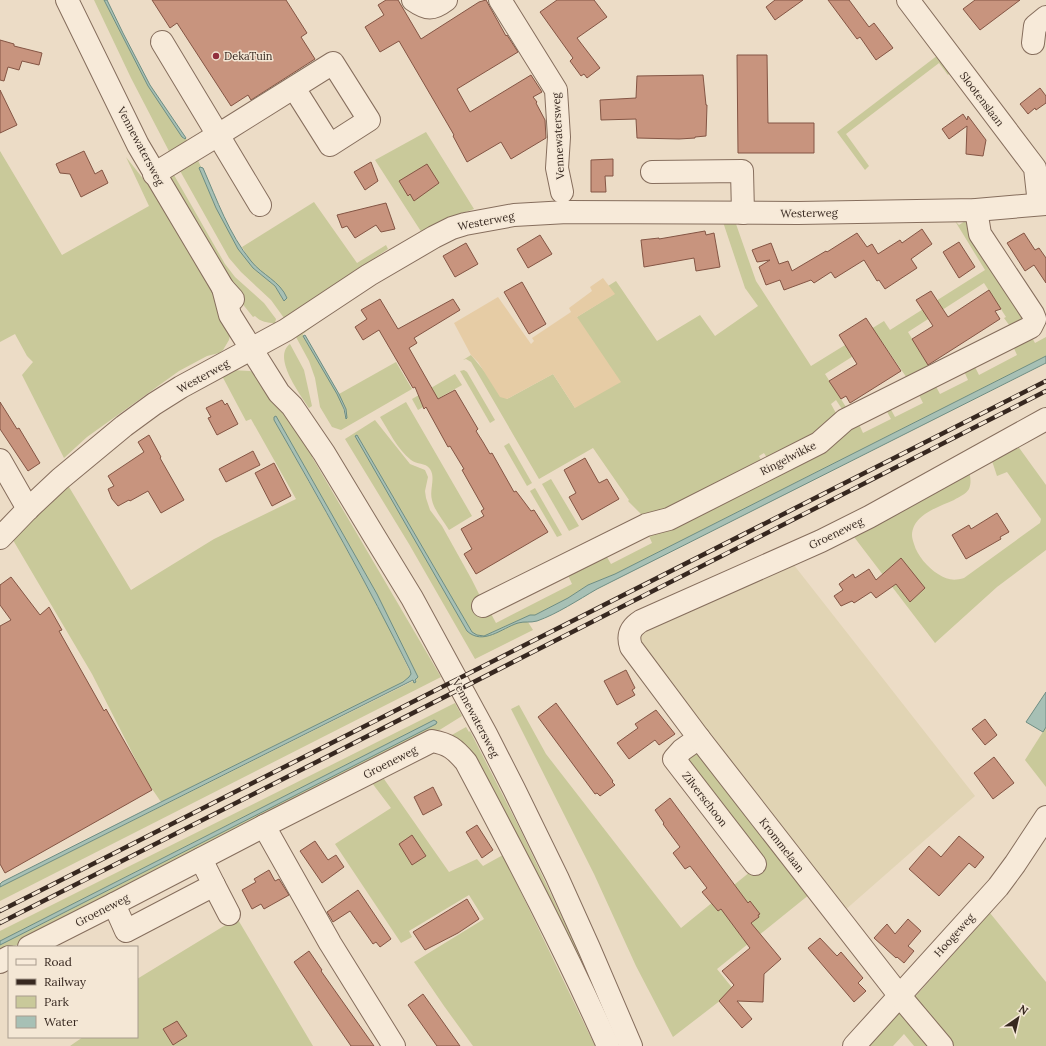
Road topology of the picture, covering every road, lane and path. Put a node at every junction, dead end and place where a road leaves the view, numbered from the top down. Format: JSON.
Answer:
{"nodes":[{"id":1,"x":67,"y":0,"type":"edge"},
{"id":2,"x":413,"y":0,"type":"edge"},
{"id":3,"x":446,"y":0,"type":"edge"},
{"id":4,"x":500,"y":0,"type":"edge"},
{"id":5,"x":908,"y":0,"type":"edge"},
{"id":6,"x":1046,"y":17,"type":"edge"},
{"id":7,"x":162,"y":42,"type":"dead end"},
{"id":8,"x":1034,"y":43,"type":"dead end"},
{"id":9,"x":294,"y":88,"type":"dead end"},
{"id":10,"x":218,"y":135,"type":"junction"},
{"id":11,"x":652,"y":172,"type":"dead end"},
{"id":12,"x":154,"y":174,"type":"junction"},
{"id":13,"x":562,"y":192,"type":"dead end"},
{"id":14,"x":1042,"y":204,"type":"edge"},
{"id":15,"x":260,"y":205,"type":"dead end"},
{"id":16,"x":976,"y":210,"type":"junction"},
{"id":17,"x":743,"y":213,"type":"junction"},
{"id":18,"x":257,"y":347,"type":"junction"},
{"id":19,"x":1046,"y":419,"type":"edge"},
{"id":20,"x":0,"y":460,"type":"edge"},
{"id":21,"x":28,"y":509,"type":"junction"},
{"id":22,"x":0,"y":538,"type":"edge"},
{"id":23,"x":483,"y":606,"type":"dead end"},
{"id":24,"x":629,"y":640,"type":"joint"},
{"id":25,"x":698,"y":738,"type":"junction"},
{"id":26,"x":1046,"y":817,"type":"edge"},
{"id":27,"x":264,"y":826,"type":"junction"},
{"id":28,"x":201,"y":859,"type":"junction"},
{"id":29,"x":755,"y":864,"type":"dead end"},
{"id":30,"x":214,"y":885,"type":"junction"},
{"id":31,"x":114,"y":904,"type":"junction"},
{"id":32,"x":229,"y":914,"type":"dead end"},
{"id":33,"x":31,"y":946,"type":"edge"},
{"id":34,"x":899,"y":995,"type":"junction"},
{"id":35,"x":394,"y":1046,"type":"edge"},
{"id":36,"x":608,"y":1046,"type":"edge"},
{"id":37,"x":631,"y":1046,"type":"edge"},
{"id":38,"x":854,"y":1046,"type":"edge"},
{"id":39,"x":942,"y":1046,"type":"edge"}],
"edges":[{"from":1,"to":12,"type":"street","name":"Vennewatersweg"},
{"from":2,"to":3,"type":"street"},
{"from":4,"to":13,"type":"street","name":"Vennewatersweg"},
{"from":5,"to":14,"type":"street","name":"Slootenslaan"},
{"from":6,"to":8,"type":"street"},
{"from":7,"to":10,"type":"street"},
{"from":9,"to":10,"type":"street"},
{"from":10,"to":12,"type":"street"},
{"from":10,"to":15,"type":"street"},
{"from":11,"to":17,"type":"street"},
{"from":12,"to":18,"type":"street","name":"Vennewatersweg"},
{"from":14,"to":16,"type":"street","name":"Westerweg"},
{"from":16,"to":17,"type":"street","name":"Westerweg"},
{"from":16,"to":23,"type":"street","name":"Ringelwikke"},
{"from":17,"to":18,"type":"street","name":"Westerweg"},
{"from":18,"to":21,"type":"street","name":"Westerweg"},
{"from":18,"to":37,"type":"street","name":"Vennewatersweg"},
{"from":19,"to":24,"type":"street","name":"Groeneweg"},
{"from":20,"to":21,"type":"street"},
{"from":21,"to":22,"type":"street","name":"Westerweg"},
{"from":24,"to":25,"type":"street","name":"Krommelaan"},
{"from":25,"to":29,"type":"street","name":"Zilverschoon"},
{"from":25,"to":34,"type":"street","name":"Krommelaan"},
{"from":26,"to":34,"type":"street","name":"Hoogeweg"},
{"from":27,"to":28,"type":"street","name":"Groeneweg"},
{"from":27,"to":35,"type":"street"},
{"from":27,"to":36,"type":"street","name":"Groeneweg"},
{"from":28,"to":30,"type":"street"},
{"from":28,"to":31,"type":"street","name":"Groeneweg"},
{"from":30,"to":31,"type":"street"},
{"from":30,"to":32,"type":"street"},
{"from":31,"to":33,"type":"street","name":"Groeneweg"},
{"from":34,"to":38,"type":"street","name":"Hoogeweg"},
{"from":34,"to":39,"type":"street","name":"Krommelaan"}]}
